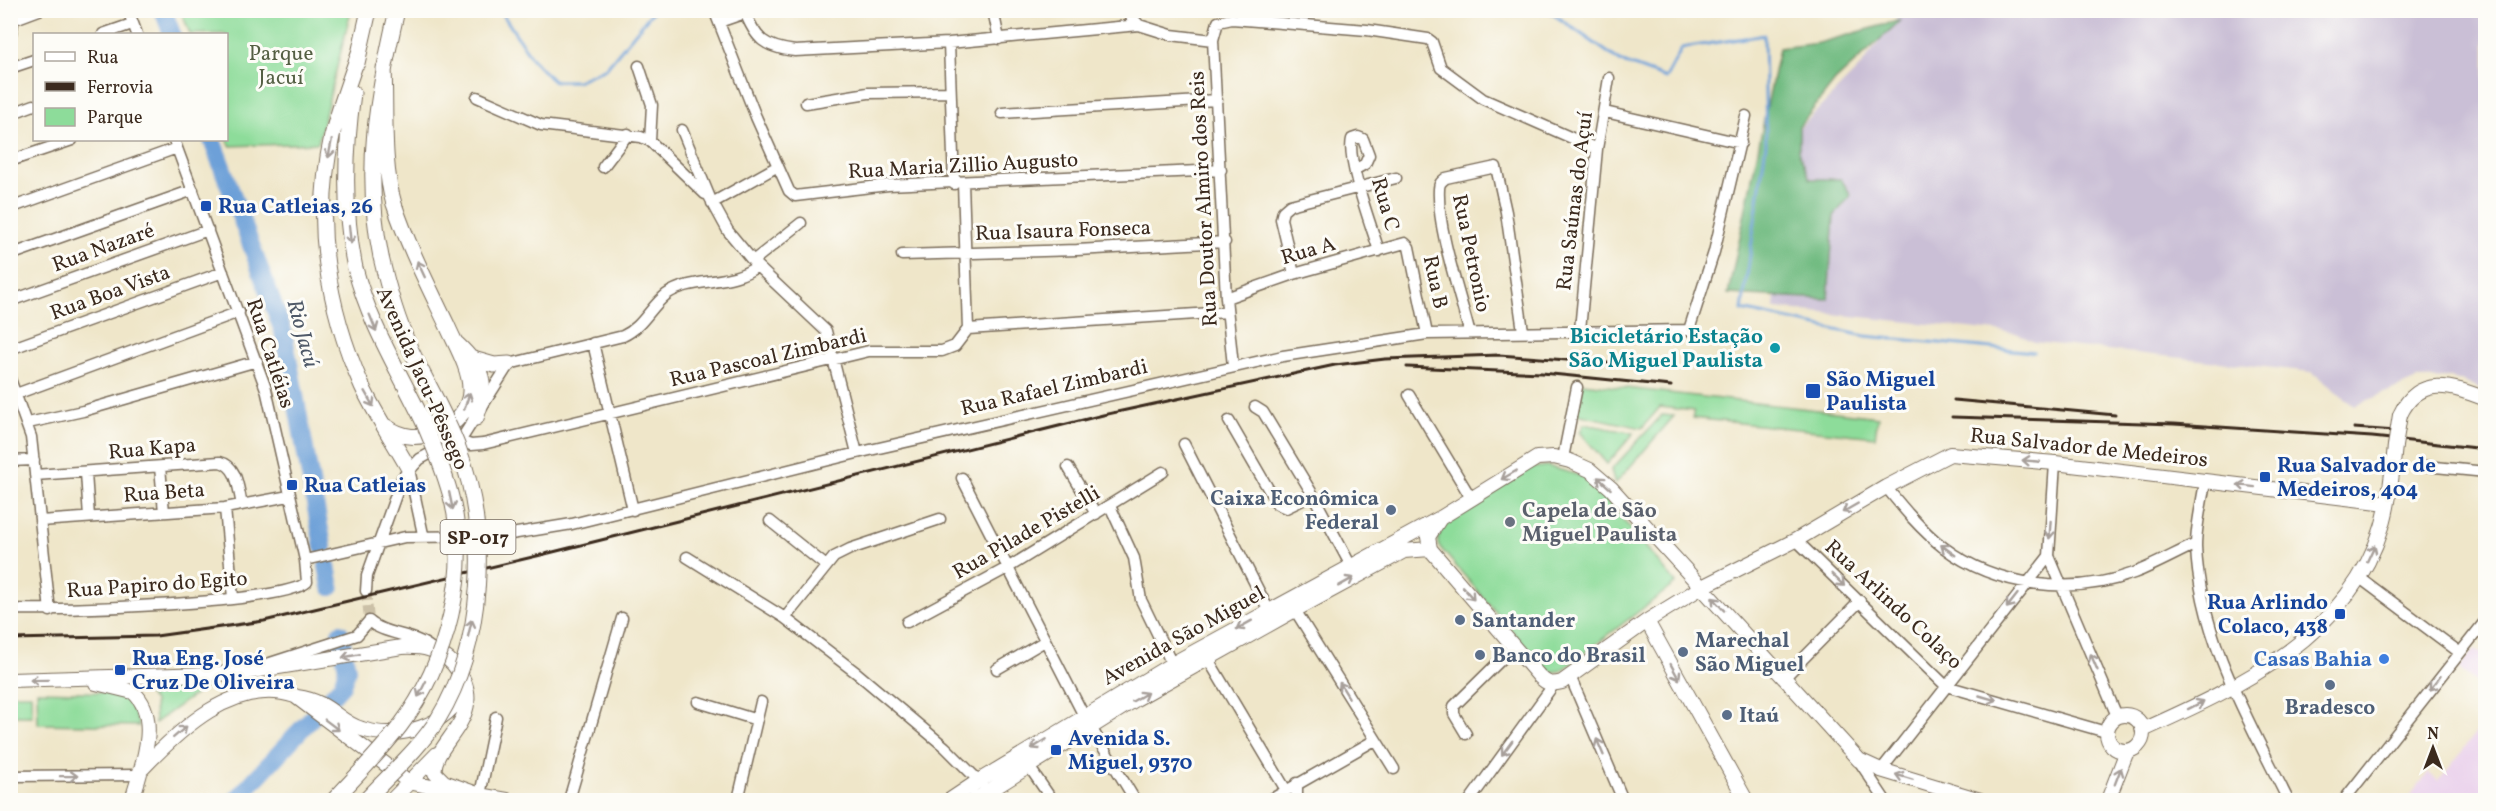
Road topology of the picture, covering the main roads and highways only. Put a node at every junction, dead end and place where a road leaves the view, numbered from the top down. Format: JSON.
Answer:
{"nodes":[{"id":1,"x":369,"y":10,"type":"edge"},
{"id":2,"x":397,"y":10,"type":"edge"},
{"id":3,"x":359,"y":53,"type":"junction"},
{"id":4,"x":384,"y":68,"type":"junction"},
{"id":5,"x":454,"y":342,"type":"junction"},
{"id":6,"x":473,"y":358,"type":"junction"},
{"id":7,"x":509,"y":364,"type":"road end"},
{"id":8,"x":2486,"y":399,"type":"edge"},
{"id":9,"x":476,"y":418,"type":"road end"},
{"id":10,"x":385,"y":426,"type":"junction"},
{"id":11,"x":409,"y":469,"type":"road end"},
{"id":12,"x":2387,"y":503,"type":"junction"},
{"id":13,"x":1443,"y":517,"type":"junction"},
{"id":14,"x":1430,"y":549,"type":"junction"},
{"id":15,"x":1702,"y":587,"type":"junction"},
{"id":16,"x":1647,"y":621,"type":"junction"},
{"id":17,"x":10,"y":680,"type":"edge"},
{"id":18,"x":67,"y":680,"type":"junction"},
{"id":19,"x":465,"y":687,"type":"junction"},
{"id":20,"x":303,"y":699,"type":"junction"},
{"id":21,"x":1087,"y":721,"type":"junction"},
{"id":22,"x":2144,"y":730,"type":"junction"},
{"id":23,"x":442,"y":748,"type":"junction"},
{"id":24,"x":2127,"y":752,"type":"junction"},
{"id":25,"x":140,"y":773,"type":"junction"},
{"id":26,"x":409,"y":782,"type":"junction"},
{"id":27,"x":984,"y":785,"type":"junction"},
{"id":28,"x":436,"y":795,"type":"edge"},
{"id":29,"x":480,"y":795,"type":"junction"},
{"id":30,"x":132,"y":801,"type":"edge"},
{"id":31,"x":334,"y":801,"type":"edge"},
{"id":32,"x":366,"y":801,"type":"edge"},
{"id":33,"x":392,"y":801,"type":"edge"},
{"id":34,"x":507,"y":801,"type":"edge"},
{"id":35,"x":950,"y":801,"type":"edge"},
{"id":36,"x":975,"y":801,"type":"edge"},
{"id":37,"x":1746,"y":801,"type":"edge"},
{"id":38,"x":1980,"y":801,"type":"edge"},
{"id":39,"x":2108,"y":801,"type":"edge"}],
"edges":[{"from":1,"to":3,"type":"highway","name":"Avenida Jacu-Pêssego","number":"SP-017"},
{"from":2,"to":4,"type":"highway","name":"Avenida Jacu-Pêssego","number":"SP-017"},
{"from":3,"to":10,"type":"highway","one_way":true},
{"from":3,"to":31,"type":"highway","name":"Avenida Jacu-Pêssego","number":"SP-017","one_way":true,"bridge":true},
{"from":5,"to":4,"type":"highway","one_way":true},
{"from":32,"to":4,"type":"highway","name":"Avenida Jacu-Pêssego","number":"SP-017","one_way":true,"bridge":true},
{"from":5,"to":6,"type":"highway"},
{"from":10,"to":5,"type":"highway","one_way":true},
{"from":6,"to":7,"type":"highway"},
{"from":6,"to":9,"type":"highway"},
{"from":8,"to":12,"type":"main road","bridge":true},
{"from":10,"to":11,"type":"highway"},
{"from":12,"to":15,"type":"main road","name":"Rua Salvador de Medeiros","one_way":true},
{"from":22,"to":12,"type":"main road","one_way":true},
{"from":13,"to":14,"type":"main road","name":"Avenida São Miguel"},
{"from":15,"to":13,"type":"main road","name":"Avenida São Miguel","one_way":true},
{"from":13,"to":21,"type":"main road","name":"Avenida São Miguel","one_way":true},
{"from":14,"to":16,"type":"main road","name":"Rua Salvador de Medeiros","one_way":true},
{"from":21,"to":14,"type":"main road","name":"Avenida São Miguel","one_way":true},
{"from":15,"to":16,"type":"main road","name":"Rua Salvador de Medeiros"},
{"from":38,"to":15,"type":"main road","one_way":true},
{"from":16,"to":37,"type":"main road","one_way":true},
{"from":18,"to":17,"type":"main road","one_way":true},
{"from":19,"to":18,"type":"main road","one_way":true},
{"from":18,"to":25,"type":"main road"},
{"from":19,"to":20,"type":"main road"},
{"from":19,"to":23,"type":"main road"},
{"from":25,"to":20,"type":"main road","one_way":true},
{"from":20,"to":26,"type":"main road","one_way":true},
{"from":21,"to":27,"type":"main road","name":"Avenida São Miguel","one_way":true},
{"from":21,"to":27,"type":"main road","name":"Avenida São Miguel"},
{"from":22,"to":24,"type":"main road"},
{"from":22,"to":24,"type":"main road"},
{"from":23,"to":26,"type":"main road"},
{"from":23,"to":29,"type":"main road"},
{"from":39,"to":24,"type":"main road","one_way":true},
{"from":25,"to":30,"type":"main road"},
{"from":26,"to":28,"type":"main road"},
{"from":26,"to":33,"type":"main road"},
{"from":27,"to":35,"type":"main road","name":"Avenida São Miguel"},
{"from":27,"to":36,"type":"main road","name":"Avenida São Miguel"},
{"from":28,"to":29,"type":"main road"},
{"from":29,"to":34,"type":"main road"}]}
